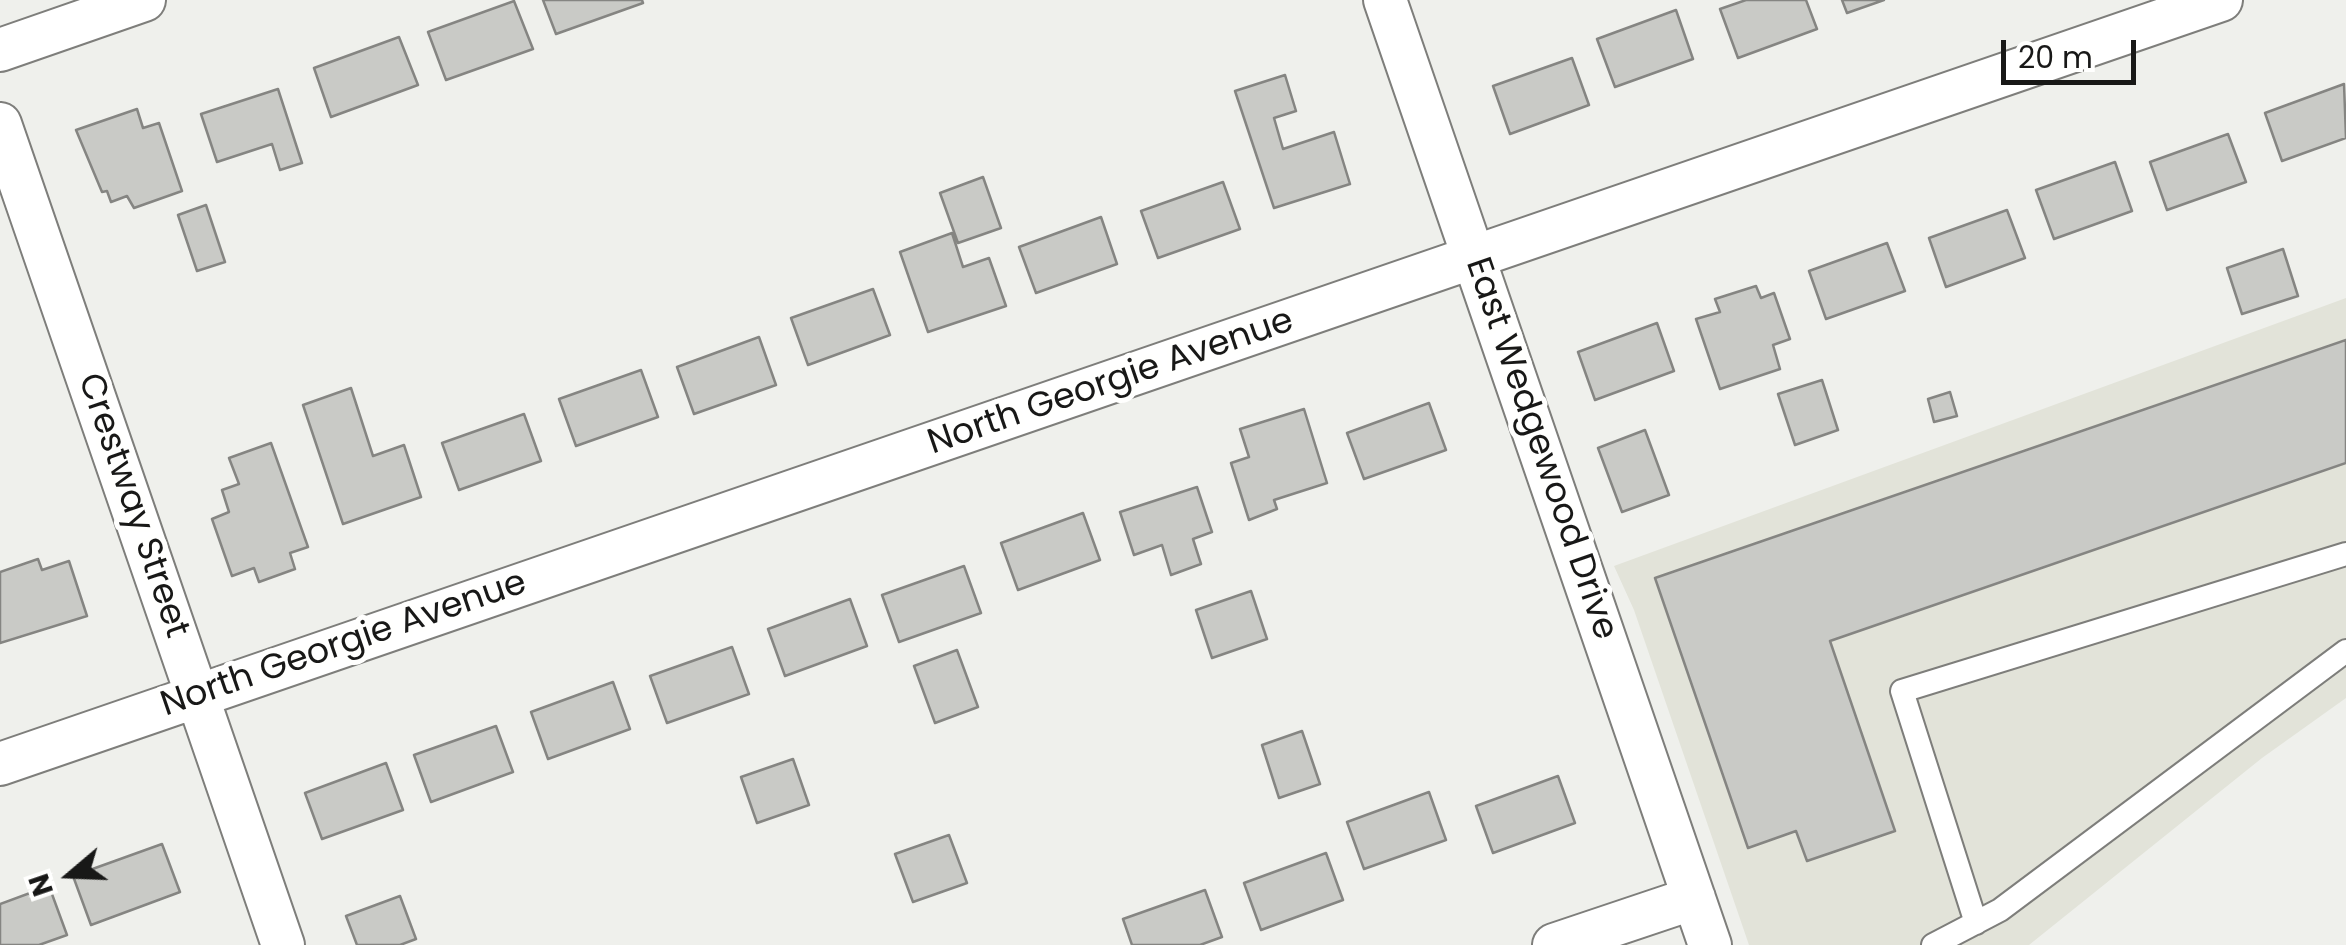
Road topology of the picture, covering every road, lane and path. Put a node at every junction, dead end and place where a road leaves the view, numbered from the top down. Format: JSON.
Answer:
{"nodes":[{"id":1,"x":144,"y":0,"type":"edge"},
{"id":2,"x":1384,"y":0,"type":"edge"},
{"id":3,"x":2221,"y":0,"type":"edge"},
{"id":4,"x":0,"y":50,"type":"edge"},
{"id":5,"x":0,"y":124,"type":"edge"},
{"id":6,"x":1474,"y":258,"type":"junction"},
{"id":7,"x":2346,"y":554,"type":"edge"},
{"id":8,"x":2346,"y":651,"type":"edge"},
{"id":9,"x":197,"y":696,"type":"junction"},
{"id":10,"x":0,"y":764,"type":"edge"},
{"id":11,"x":1694,"y":898,"type":"junction"},
{"id":12,"x":1976,"y":923,"type":"junction"},
{"id":13,"x":284,"y":945,"type":"edge"},
{"id":14,"x":1554,"y":945,"type":"edge"},
{"id":15,"x":1710,"y":945,"type":"edge"},
{"id":16,"x":1934,"y":945,"type":"edge"}],
"edges":[{"from":1,"to":4,"type":"street"},
{"from":2,"to":6,"type":"street","name":"East Wedgewood Drive"},
{"from":3,"to":6,"type":"street","name":"North Georgie Avenue"},
{"from":5,"to":9,"type":"street","name":"Crestway Street"},
{"from":6,"to":9,"type":"street","name":"North Georgie Avenue"},
{"from":6,"to":11,"type":"street","name":"East Wedgewood Drive"},
{"from":7,"to":12,"type":"lane"},
{"from":8,"to":12,"type":"lane"},
{"from":9,"to":10,"type":"street","name":"North Georgie Avenue"},
{"from":9,"to":13,"type":"street","name":"Crestway Street"},
{"from":11,"to":14,"type":"street"},
{"from":11,"to":15,"type":"street","name":"East Wedgewood Drive"},
{"from":12,"to":16,"type":"lane"}]}
